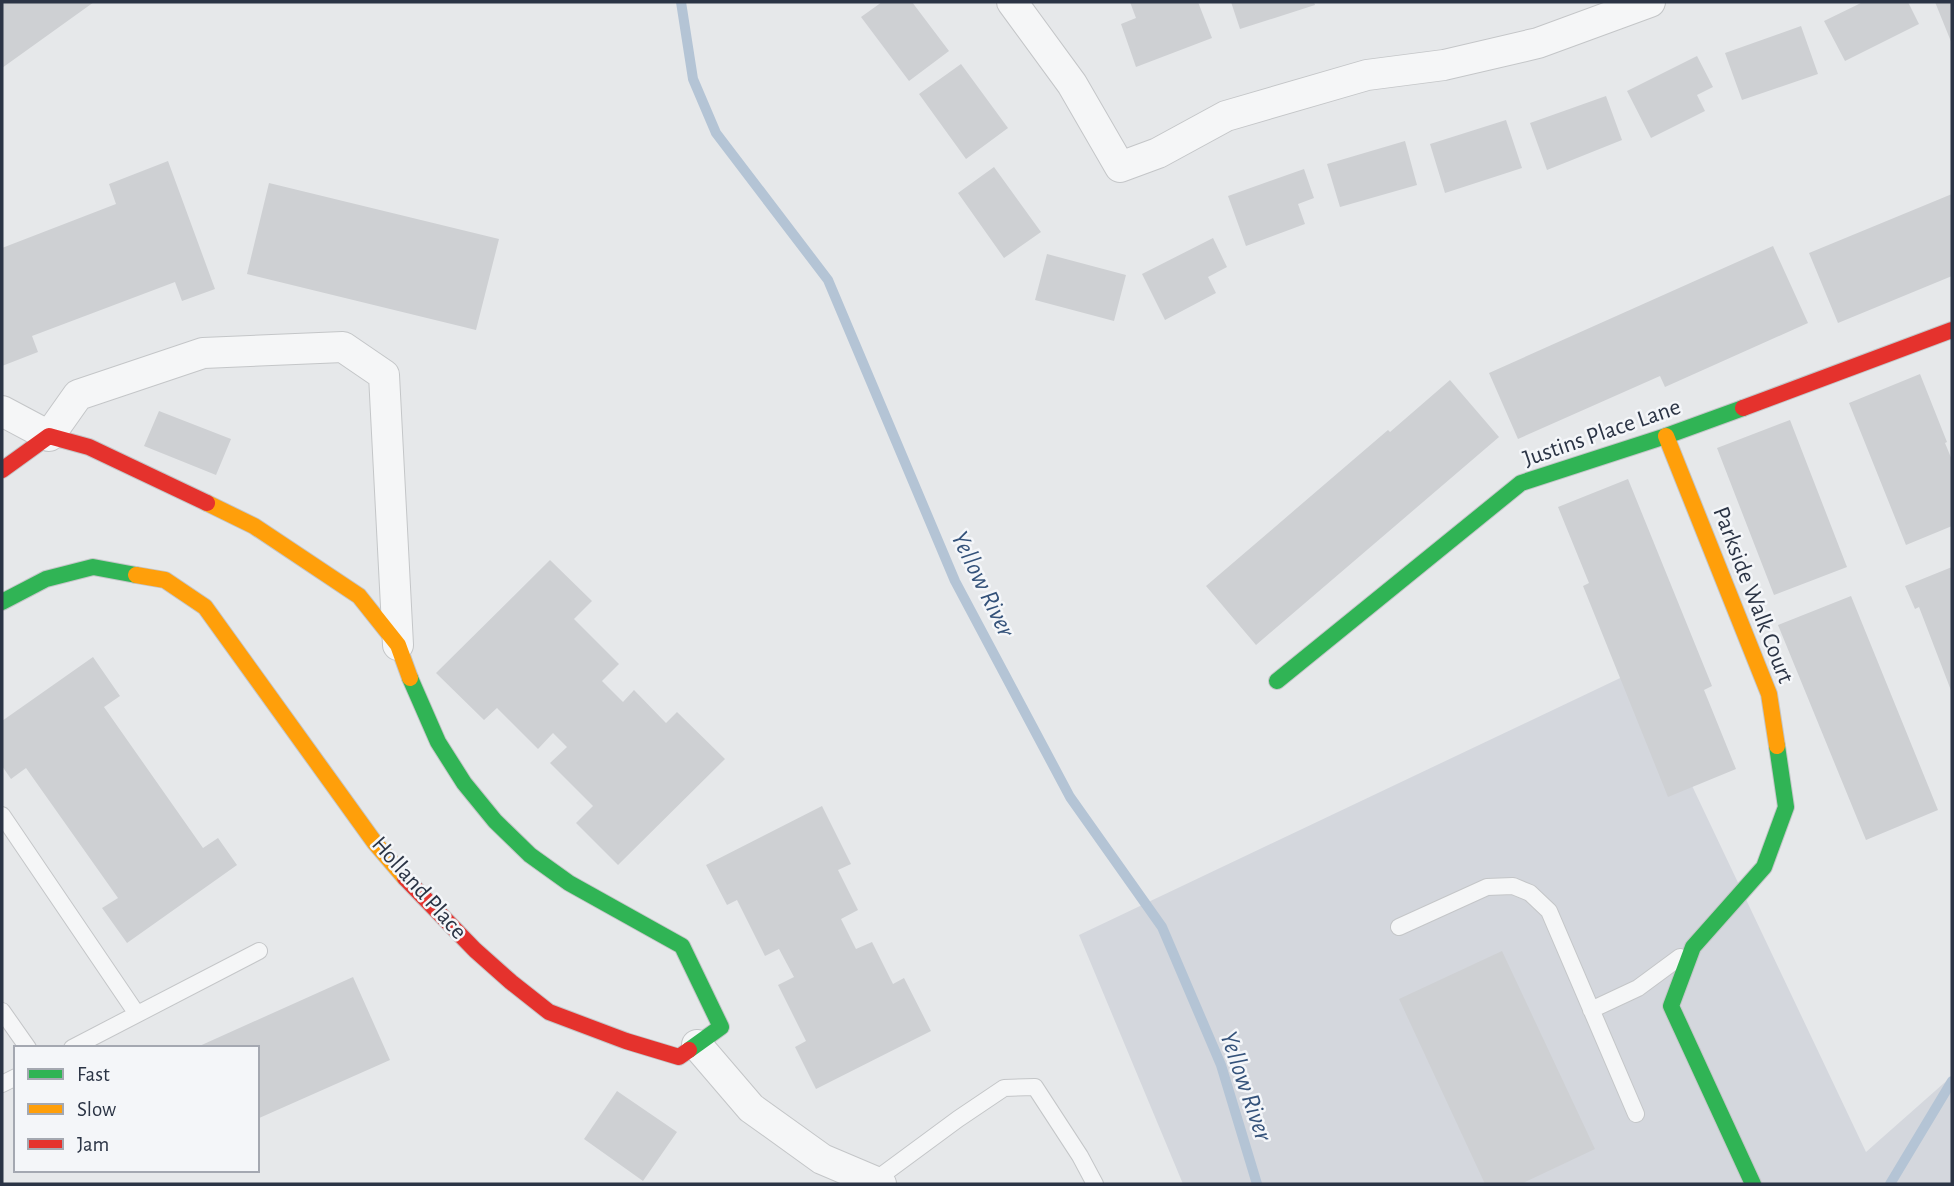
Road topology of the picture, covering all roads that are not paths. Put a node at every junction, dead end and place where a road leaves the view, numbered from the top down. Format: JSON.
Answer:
{"nodes":[{"id":1,"x":1013,"y":2,"type":"edge"},
{"id":2,"x":1650,"y":2,"type":"edge"},
{"id":3,"x":1952,"y":331,"type":"edge"},
{"id":4,"x":2,"y":411,"type":"edge"},
{"id":5,"x":50,"y":436,"type":"junction"},
{"id":6,"x":1666,"y":436,"type":"junction"},
{"id":7,"x":2,"y":470,"type":"edge"},
{"id":8,"x":2,"y":602,"type":"edge"},
{"id":9,"x":398,"y":645,"type":"junction"},
{"id":10,"x":1277,"y":681,"type":"dead end"},
{"id":11,"x":2,"y":815,"type":"edge"},
{"id":12,"x":1399,"y":927,"type":"dead end"},
{"id":13,"x":1693,"y":947,"type":"junction"},
{"id":14,"x":259,"y":951,"type":"dead end"},
{"id":15,"x":1591,"y":1010,"type":"junction"},
{"id":16,"x":2,"y":1011,"type":"edge"},
{"id":17,"x":137,"y":1014,"type":"junction"},
{"id":18,"x":696,"y":1045,"type":"junction"},
{"id":19,"x":26,"y":1046,"type":"edge"},
{"id":20,"x":76,"y":1046,"type":"edge"},
{"id":21,"x":1636,"y":1114,"type":"dead end"},
{"id":22,"x":878,"y":1183,"type":"edge"},
{"id":23,"x":1095,"y":1184,"type":"edge"},
{"id":24,"x":1753,"y":1184,"type":"edge"}],
"edges":[{"from":1,"to":2,"type":"street"},
{"from":3,"to":6,"type":"street","name":"Justins Place Lane"},
{"from":4,"to":5,"type":"street"},
{"from":5,"to":7,"type":"street"},
{"from":5,"to":9,"type":"street"},
{"from":5,"to":9,"type":"street"},
{"from":6,"to":10,"type":"street","name":"Justins Place Lane"},
{"from":6,"to":13,"type":"street","name":"Parkside Walk Court"},
{"from":8,"to":18,"type":"street","name":"Holland Place"},
{"from":9,"to":18,"type":"street"},
{"from":11,"to":17,"type":"lane"},
{"from":12,"to":15,"type":"lane"},
{"from":13,"to":15,"type":"lane"},
{"from":13,"to":24,"type":"street","name":"Parkside Walk Court"},
{"from":14,"to":17,"type":"lane"},
{"from":15,"to":21,"type":"lane"},
{"from":16,"to":19,"type":"lane"},
{"from":17,"to":20,"type":"lane"},
{"from":18,"to":22,"type":"street"},
{"from":22,"to":23,"type":"lane"}]}
